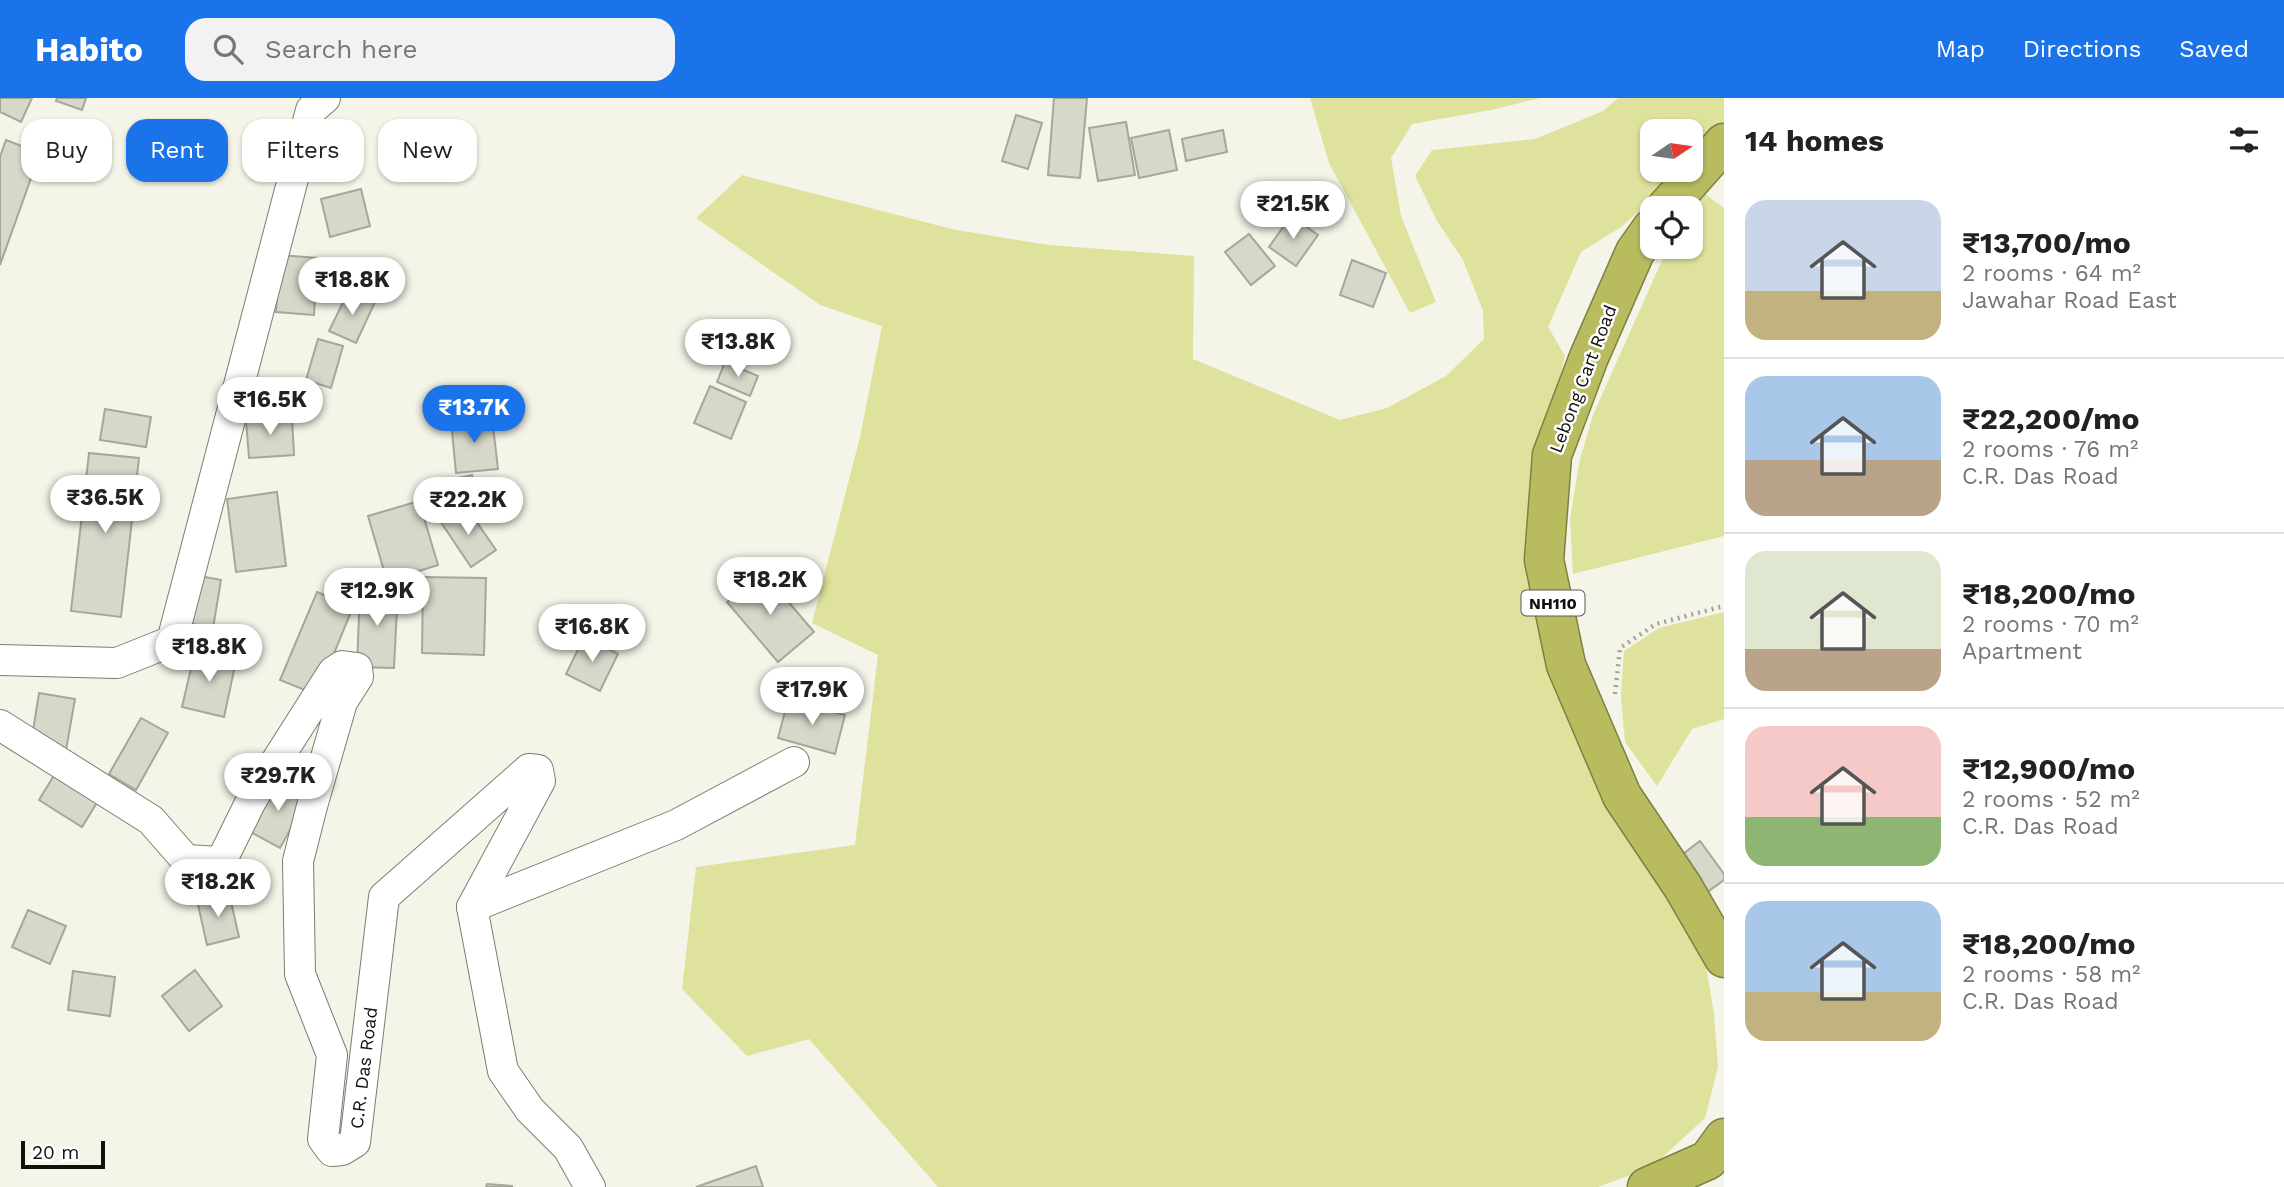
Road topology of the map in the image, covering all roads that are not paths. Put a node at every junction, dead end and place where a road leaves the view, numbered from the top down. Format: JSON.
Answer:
{"nodes":[{"id":1,"x":325,"y":98,"type":"edge"},
{"id":2,"x":1724,"y":143,"type":"edge"},
{"id":3,"x":1676,"y":196,"type":"edge"},
{"id":4,"x":1640,"y":245,"type":"edge"},
{"id":5,"x":0,"y":660,"type":"edge"},
{"id":6,"x":0,"y":726,"type":"edge"},
{"id":7,"x":794,"y":762,"type":"dead end"},
{"id":8,"x":472,"y":907,"type":"junction"},
{"id":9,"x":1724,"y":958,"type":"edge"},
{"id":10,"x":1724,"y":1138,"type":"edge"},
{"id":11,"x":590,"y":1187,"type":"edge"},
{"id":12,"x":1647,"y":1187,"type":"edge"}],
"edges":[{"from":1,"to":5,"type":"street"},
{"from":2,"to":3,"type":"highway"},
{"from":4,"to":9,"type":"highway","name":"Lebong Cart Road","number":"NH110"},
{"from":6,"to":8,"type":"street","name":"C.R. Das Road"},
{"from":7,"to":8,"type":"street"},
{"from":8,"to":11,"type":"street"},
{"from":10,"to":12,"type":"highway"}]}
